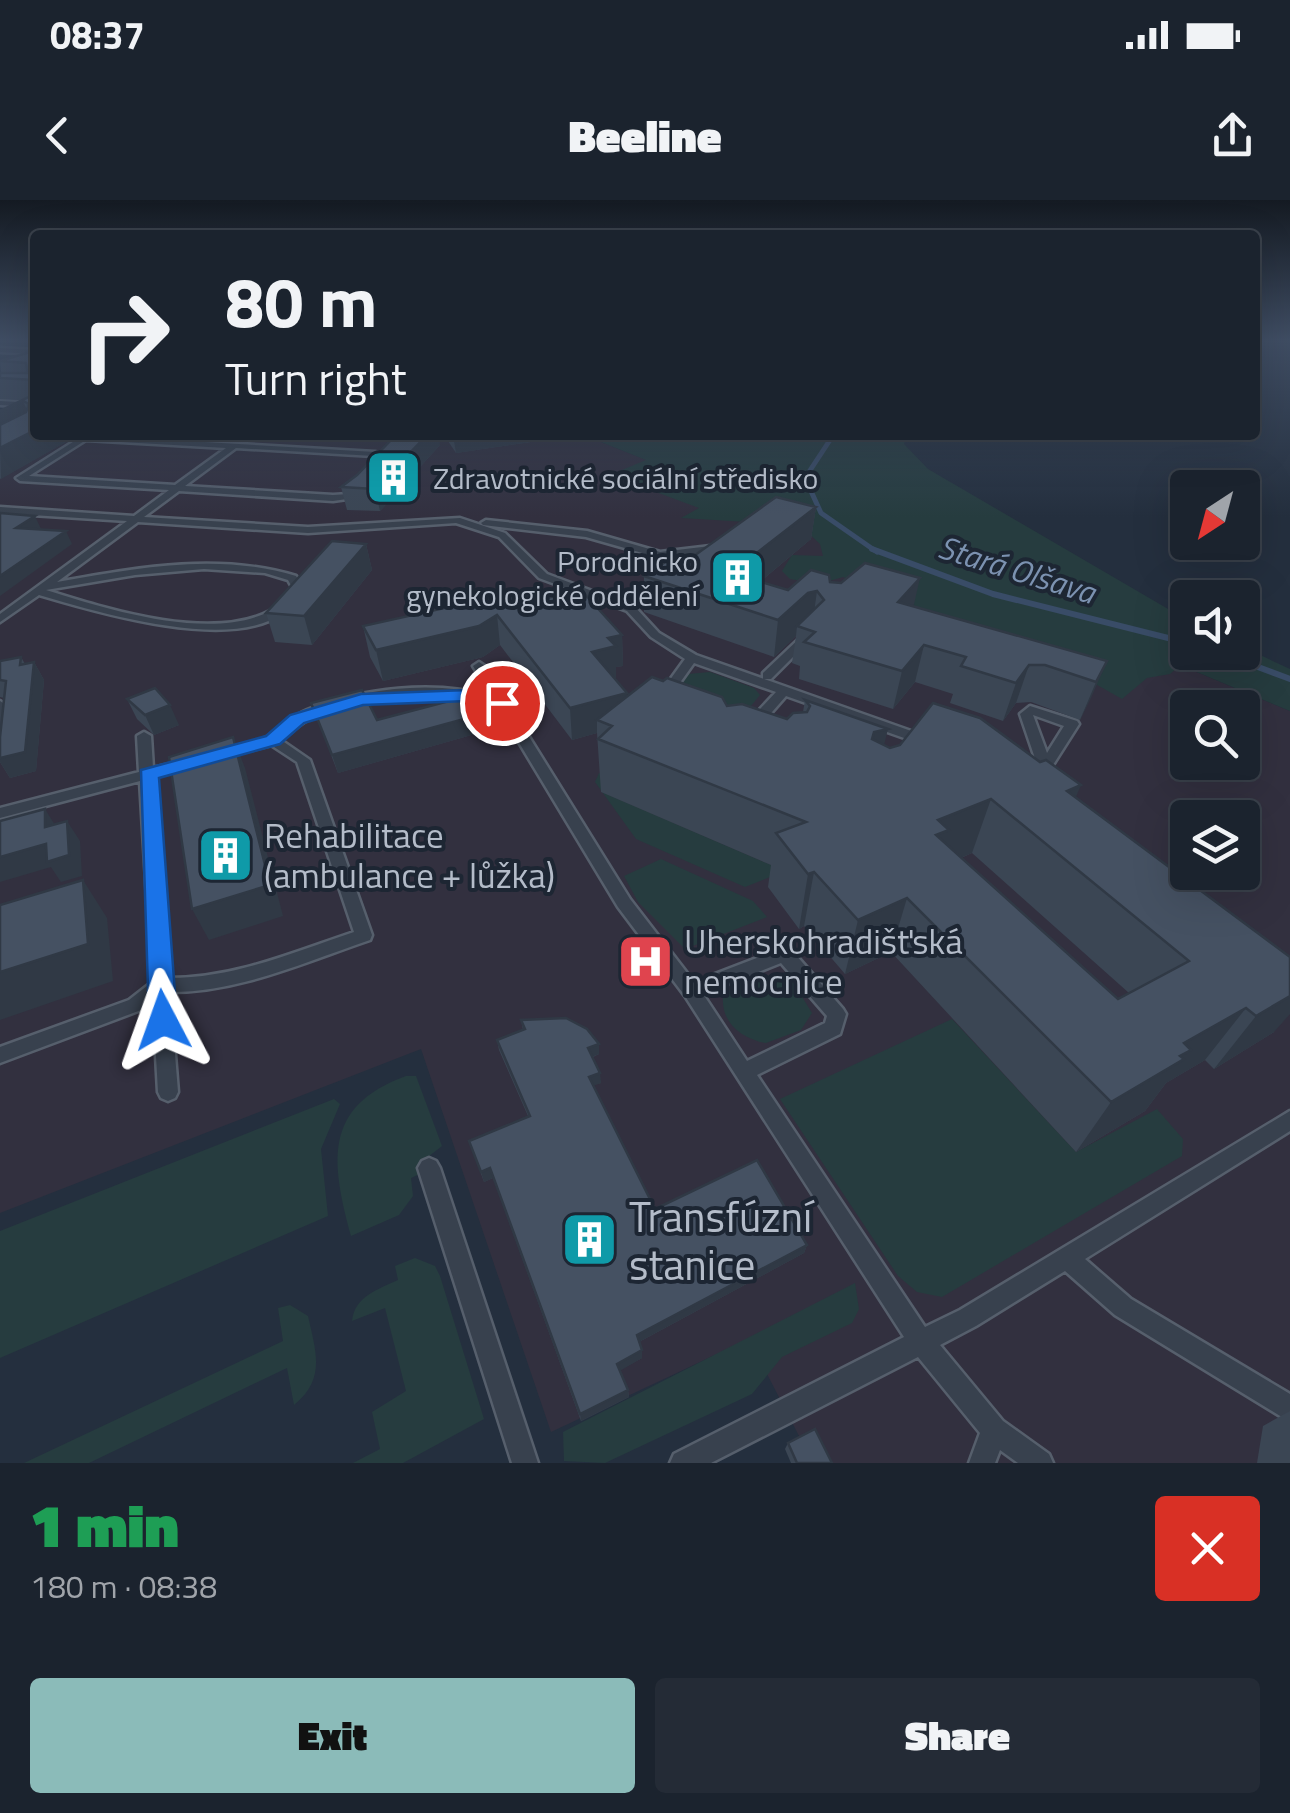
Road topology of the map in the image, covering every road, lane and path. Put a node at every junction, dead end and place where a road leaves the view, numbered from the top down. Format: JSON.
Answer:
{"nodes":[{"id":1,"x":0,"y":403,"type":"edge"},
{"id":2,"x":30,"y":405,"type":"edge"},
{"id":3,"x":81,"y":440,"type":"edge"},
{"id":4,"x":135,"y":440,"type":"edge"},
{"id":5,"x":234,"y":446,"type":"junction"},
{"id":6,"x":376,"y":471,"type":"edge"},
{"id":7,"x":366,"y":482,"type":"edge"},
{"id":8,"x":175,"y":489,"type":"junction"},
{"id":9,"x":0,"y":510,"type":"edge"},
{"id":10,"x":134,"y":519,"type":"junction"},
{"id":11,"x":477,"y":525,"type":"junction"},
{"id":12,"x":733,"y":544,"type":"edge"},
{"id":13,"x":41,"y":589,"type":"junction"},
{"id":14,"x":0,"y":619,"type":"edge"},
{"id":15,"x":810,"y":633,"type":"edge"},
{"id":16,"x":692,"y":658,"type":"junction"},
{"id":17,"x":478,"y":666,"type":"dead end"},
{"id":18,"x":768,"y":676,"type":"dead end"},
{"id":19,"x":784,"y":691,"type":"junction"},
{"id":20,"x":502,"y":703,"type":"junction"},
{"id":21,"x":823,"y":704,"type":"junction"},
{"id":22,"x":0,"y":706,"type":"edge"},
{"id":23,"x":658,"y":708,"type":"edge"},
{"id":24,"x":812,"y":717,"type":"edge"},
{"id":25,"x":923,"y":719,"type":"edge"},
{"id":26,"x":0,"y":723,"type":"edge"},
{"id":27,"x":144,"y":736,"type":"dead end"},
{"id":28,"x":912,"y":736,"type":"junction"},
{"id":29,"x":273,"y":740,"type":"junction"},
{"id":30,"x":739,"y":740,"type":"edge"},
{"id":31,"x":942,"y":747,"type":"edge"},
{"id":32,"x":908,"y":752,"type":"edge"},
{"id":33,"x":1045,"y":766,"type":"edge"},
{"id":34,"x":148,"y":774,"type":"junction"},
{"id":35,"x":1025,"y":788,"type":"edge"},
{"id":36,"x":0,"y":813,"type":"edge"},
{"id":37,"x":161,"y":985,"type":"junction"},
{"id":38,"x":691,"y":991,"type":"junction"},
{"id":39,"x":0,"y":1055,"type":"edge"},
{"id":40,"x":743,"y":1072,"type":"junction"},
{"id":41,"x":168,"y":1092,"type":"dead end"},
{"id":42,"x":1290,"y":1120,"type":"edge"},
{"id":43,"x":429,"y":1168,"type":"dead end"},
{"id":44,"x":1067,"y":1258,"type":"junction"},
{"id":45,"x":922,"y":1343,"type":"junction"},
{"id":46,"x":1290,"y":1410,"type":"edge"},
{"id":47,"x":994,"y":1430,"type":"junction"},
{"id":48,"x":525,"y":1463,"type":"edge"},
{"id":49,"x":682,"y":1463,"type":"edge"},
{"id":50,"x":982,"y":1463,"type":"edge"},
{"id":51,"x":1040,"y":1463,"type":"edge"}],
"edges":[{"from":1,"to":2,"type":"lane"},
{"from":3,"to":8,"type":"lane"},
{"from":4,"to":5,"type":"lane"},
{"from":5,"to":6,"type":"lane"},
{"from":5,"to":8,"type":"lane"},
{"from":7,"to":8,"type":"lane"},
{"from":8,"to":10,"type":"lane"},
{"from":9,"to":10,"type":"lane"},
{"from":10,"to":11,"type":"lane"},
{"from":10,"to":13,"type":"lane"},
{"from":11,"to":12,"type":"lane"},
{"from":11,"to":16,"type":"lane"},
{"from":13,"to":13,"type":"lane"},
{"from":13,"to":14,"type":"lane"},
{"from":15,"to":18,"type":"lane"},
{"from":16,"to":19,"type":"lane"},
{"from":16,"to":23,"type":"lane"},
{"from":17,"to":20,"type":"lane"},
{"from":19,"to":21,"type":"lane"},
{"from":19,"to":30,"type":"lane"},
{"from":20,"to":29,"type":"lane"},
{"from":20,"to":38,"type":"lane"},
{"from":21,"to":24,"type":"lane"},
{"from":21,"to":28,"type":"lane"},
{"from":22,"to":26,"type":"lane"},
{"from":25,"to":28,"type":"lane"},
{"from":27,"to":34,"type":"lane"},
{"from":28,"to":31,"type":"lane"},
{"from":28,"to":32,"type":"lane"},
{"from":29,"to":34,"type":"lane"},
{"from":29,"to":37,"type":"lane"},
{"from":33,"to":35,"type":"lane"},
{"from":34,"to":36,"type":"lane"},
{"from":34,"to":37,"type":"lane"},
{"from":37,"to":39,"type":"lane"},
{"from":37,"to":41,"type":"lane"},
{"from":38,"to":40,"type":"lane"},
{"from":38,"to":40,"type":"lane"},
{"from":40,"to":45,"type":"lane"},
{"from":42,"to":44,"type":"lane"},
{"from":43,"to":48,"type":"lane"},
{"from":44,"to":45,"type":"lane"},
{"from":44,"to":46,"type":"lane"},
{"from":45,"to":47,"type":"lane"},
{"from":45,"to":49,"type":"lane"},
{"from":47,"to":50,"type":"lane"},
{"from":47,"to":51,"type":"lane"}]}
